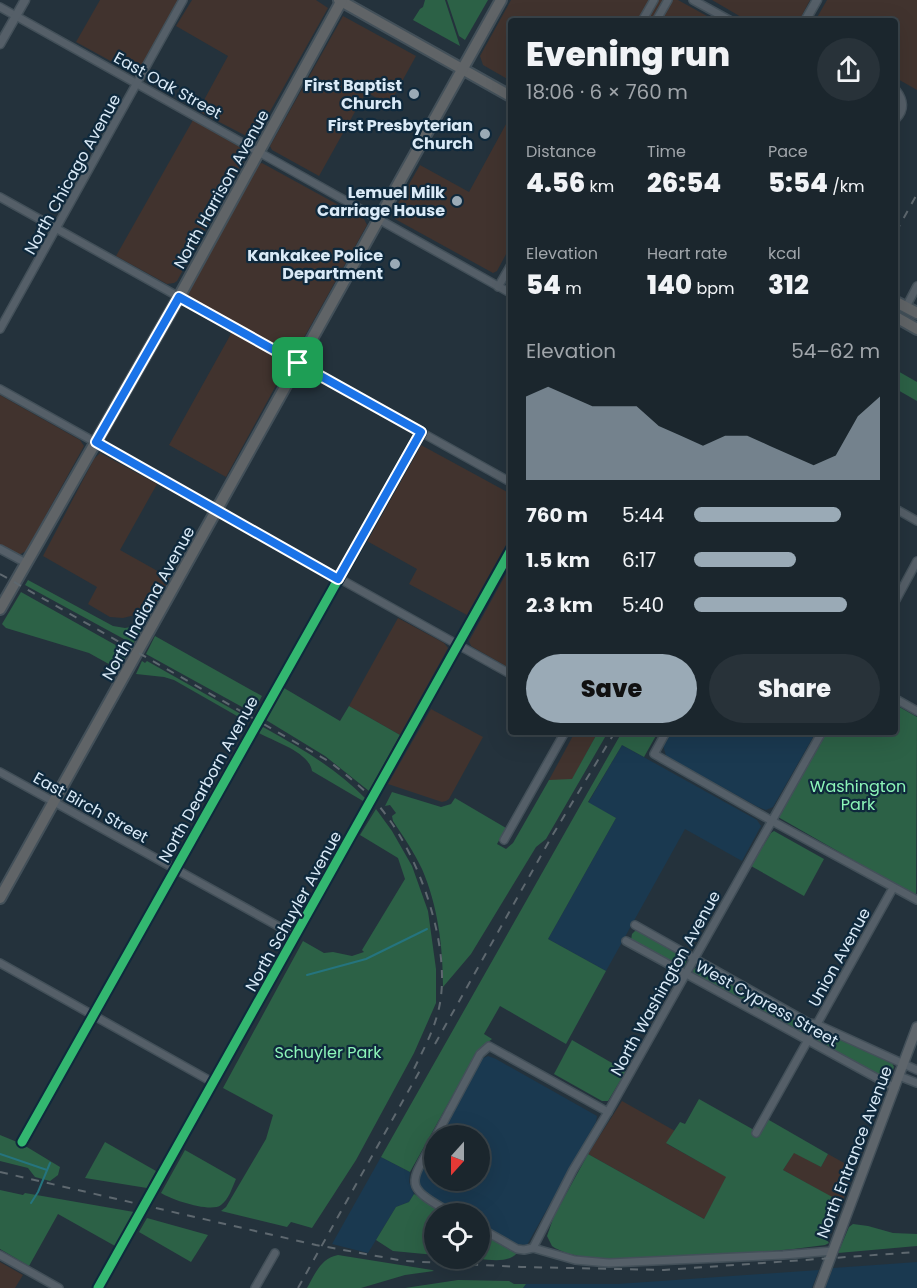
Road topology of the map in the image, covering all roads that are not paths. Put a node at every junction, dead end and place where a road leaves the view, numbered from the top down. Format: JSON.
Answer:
{"nodes":[{"id":1,"x":24,"y":0,"type":"edge"},
{"id":2,"x":183,"y":0,"type":"edge"},
{"id":3,"x":341,"y":0,"type":"edge"},
{"id":4,"x":501,"y":0,"type":"edge"},
{"id":5,"x":654,"y":0,"type":"edge"},
{"id":6,"x":668,"y":0,"type":"edge"},
{"id":7,"x":693,"y":0,"type":"edge"},
{"id":8,"x":817,"y":0,"type":"edge"},
{"id":9,"x":0,"y":7,"type":"edge"},
{"id":10,"x":16,"y":16,"type":"junction"},
{"id":11,"x":644,"y":18,"type":"edge"},
{"id":12,"x":658,"y":18,"type":"edge"},
{"id":13,"x":726,"y":18,"type":"edge"},
{"id":14,"x":807,"y":18,"type":"edge"},
{"id":15,"x":0,"y":44,"type":"edge"},
{"id":16,"x":462,"y":70,"type":"junction"},
{"id":17,"x":138,"y":84,"type":"junction"},
{"id":18,"x":898,"y":93,"type":"edge"},
{"id":19,"x":508,"y":95,"type":"edge"},
{"id":20,"x":898,"y":116,"type":"edge"},
{"id":21,"x":259,"y":152,"type":"junction"},
{"id":22,"x":0,"y":197,"type":"edge"},
{"id":23,"x":379,"y":219,"type":"junction"},
{"id":24,"x":57,"y":228,"type":"junction"},
{"id":25,"x":508,"y":270,"type":"edge"},
{"id":26,"x":917,"y":286,"type":"edge"},
{"id":27,"x":498,"y":287,"type":"junction"},
{"id":28,"x":508,"y":292,"type":"edge"},
{"id":29,"x":179,"y":297,"type":"junction"},
{"id":30,"x":901,"y":304,"type":"edge"},
{"id":31,"x":917,"y":313,"type":"edge"},
{"id":32,"x":898,"y":318,"type":"edge"},
{"id":33,"x":0,"y":329,"type":"edge"},
{"id":34,"x":917,"y":329,"type":"edge"},
{"id":35,"x":298,"y":363,"type":"junction"},
{"id":36,"x":0,"y":389,"type":"edge"},
{"id":37,"x":421,"y":432,"type":"junction"},
{"id":38,"x":96,"y":442,"type":"junction"},
{"id":39,"x":508,"y":481,"type":"edge"},
{"id":40,"x":216,"y":510,"type":"junction"},
{"id":41,"x":898,"y":510,"type":"edge"},
{"id":42,"x":917,"y":521,"type":"edge"},
{"id":43,"x":0,"y":549,"type":"edge"},
{"id":44,"x":508,"y":555,"type":"edge"},
{"id":45,"x":917,"y":561,"type":"edge"},
{"id":46,"x":26,"y":563,"type":"junction"},
{"id":47,"x":338,"y":579,"type":"junction"},
{"id":48,"x":898,"y":596,"type":"edge"},
{"id":49,"x":0,"y":609,"type":"edge"},
{"id":50,"x":458,"y":645,"type":"junction"},
{"id":51,"x":508,"y":673,"type":"edge"},
{"id":52,"x":898,"y":700,"type":"edge"},
{"id":53,"x":917,"y":711,"type":"edge"},
{"id":54,"x":563,"y":735,"type":"edge"},
{"id":55,"x":664,"y":735,"type":"edge"},
{"id":56,"x":820,"y":735,"type":"edge"},
{"id":57,"x":0,"y":772,"type":"edge"},
{"id":58,"x":54,"y":802,"type":"junction"},
{"id":59,"x":772,"y":821,"type":"junction"},
{"id":60,"x":504,"y":840,"type":"dead end"},
{"id":61,"x":175,"y":869,"type":"junction"},
{"id":62,"x":893,"y":888,"type":"junction"},
{"id":63,"x":0,"y":898,"type":"edge"},
{"id":64,"x":917,"y":900,"type":"edge"},
{"id":65,"x":635,"y":925,"type":"dead end"},
{"id":66,"x":296,"y":936,"type":"junction"},
{"id":67,"x":626,"y":941,"type":"dead end"},
{"id":68,"x":694,"y":959,"type":"junction"},
{"id":69,"x":0,"y":963,"type":"edge"},
{"id":70,"x":686,"y":974,"type":"junction"},
{"id":71,"x":93,"y":1015,"type":"junction"},
{"id":72,"x":816,"y":1024,"type":"junction"},
{"id":73,"x":917,"y":1027,"type":"edge"},
{"id":74,"x":807,"y":1040,"type":"junction"},
{"id":75,"x":903,"y":1065,"type":"junction"},
{"id":76,"x":917,"y":1070,"type":"edge"},
{"id":77,"x":899,"y":1076,"type":"junction"},
{"id":78,"x":214,"y":1083,"type":"junction"},
{"id":79,"x":917,"y":1083,"type":"edge"},
{"id":80,"x":894,"y":1089,"type":"junction"},
{"id":81,"x":608,"y":1112,"type":"junction"},
{"id":82,"x":442,"y":1125,"type":"edge"},
{"id":83,"x":756,"y":1133,"type":"dead end"},
{"id":84,"x":22,"y":1142,"type":"dead end"},
{"id":85,"x":424,"y":1158,"type":"edge"},
{"id":86,"x":434,"y":1203,"type":"edge"},
{"id":87,"x":490,"y":1234,"type":"edge"},
{"id":88,"x":533,"y":1248,"type":"junction"},
{"id":89,"x":833,"y":1251,"type":"junction"},
{"id":90,"x":274,"y":1253,"type":"dead end"},
{"id":91,"x":0,"y":1255,"type":"edge"},
{"id":92,"x":59,"y":1288,"type":"edge"},
{"id":93,"x":98,"y":1288,"type":"edge"},
{"id":94,"x":255,"y":1288,"type":"edge"},
{"id":95,"x":819,"y":1288,"type":"edge"}],
"edges":[{"from":1,"to":10,"type":"street"},
{"from":2,"to":17,"type":"street","name":"North Chicago Avenue"},
{"from":3,"to":16,"type":"main road"},
{"from":3,"to":21,"type":"main road","name":"North Harrison Avenue"},
{"from":4,"to":16,"type":"main road","name":"North Indiana Avenue"},
{"from":5,"to":11,"type":"street"},
{"from":6,"to":12,"type":"street"},
{"from":7,"to":13,"type":"street"},
{"from":8,"to":14,"type":"street"},
{"from":9,"to":10,"type":"street","name":"East Oak Street"},
{"from":10,"to":15,"type":"street"},
{"from":10,"to":17,"type":"street","name":"East Oak Street"},
{"from":16,"to":19,"type":"main road"},
{"from":16,"to":23,"type":"main road","name":"North Indiana Avenue"},
{"from":17,"to":21,"type":"street","name":"East Oak Street"},
{"from":17,"to":24,"type":"street","name":"North Chicago Avenue"},
{"from":18,"to":20,"type":"street"},
{"from":21,"to":23,"type":"street","name":"East Oak Street"},
{"from":21,"to":29,"type":"main road","name":"North Harrison Avenue"},
{"from":22,"to":24,"type":"street"},
{"from":23,"to":27,"type":"street","name":"East Oak Street"},
{"from":23,"to":35,"type":"main road","name":"North Indiana Avenue"},
{"from":24,"to":29,"type":"street"},
{"from":24,"to":33,"type":"street","name":"North Chicago Avenue"},
{"from":25,"to":27,"type":"street"},
{"from":26,"to":30,"type":"street"},
{"from":27,"to":28,"type":"street","name":"East Oak Street"},
{"from":29,"to":35,"type":"street"},
{"from":29,"to":38,"type":"main road","name":"North Harrison Avenue"},
{"from":30,"to":31,"type":"main road"},
{"from":32,"to":34,"type":"main road"},
{"from":35,"to":37,"type":"street"},
{"from":35,"to":40,"type":"main road","name":"North Indiana Avenue"},
{"from":36,"to":38,"type":"street"},
{"from":37,"to":39,"type":"street"},
{"from":37,"to":47,"type":"street","name":"North Dearborn Avenue"},
{"from":38,"to":40,"type":"street"},
{"from":38,"to":46,"type":"main road","name":"North Harrison Avenue"},
{"from":40,"to":47,"type":"street"},
{"from":40,"to":58,"type":"main road","name":"North Indiana Avenue"},
{"from":41,"to":42,"type":"street"},
{"from":43,"to":46,"type":"street"},
{"from":44,"to":50,"type":"street","name":"North Schuyler Avenue"},
{"from":45,"to":48,"type":"street"},
{"from":46,"to":49,"type":"main road","name":"North Harrison Avenue"},
{"from":47,"to":50,"type":"street"},
{"from":47,"to":61,"type":"street","name":"North Dearborn Avenue"},
{"from":50,"to":51,"type":"street"},
{"from":50,"to":66,"type":"street","name":"North Schuyler Avenue"},
{"from":52,"to":53,"type":"street"},
{"from":54,"to":60,"type":"street"},
{"from":55,"to":59,"type":"street"},
{"from":56,"to":59,"type":"street","name":"North Washington Avenue"},
{"from":57,"to":58,"type":"street","name":"East Birch Street"},
{"from":58,"to":61,"type":"street","name":"East Birch Street"},
{"from":58,"to":63,"type":"main road","name":"North Indiana Avenue"},
{"from":59,"to":62,"type":"street"},
{"from":59,"to":68,"type":"street","name":"North Washington Avenue"},
{"from":61,"to":66,"type":"street","name":"East Birch Street"},
{"from":61,"to":71,"type":"street","name":"North Dearborn Avenue"},
{"from":62,"to":64,"type":"street"},
{"from":62,"to":72,"type":"street","name":"Union Avenue"},
{"from":65,"to":68,"type":"street","name":"West Cypress Street"},
{"from":66,"to":78,"type":"street","name":"North Schuyler Avenue"},
{"from":67,"to":70,"type":"street","name":"West Cypress Street"},
{"from":68,"to":70,"type":"street","name":"North Washington Avenue"},
{"from":68,"to":72,"type":"street","name":"West Cypress Street"},
{"from":69,"to":71,"type":"street"},
{"from":70,"to":74,"type":"street","name":"West Cypress Street"},
{"from":70,"to":81,"type":"street","name":"North Washington Avenue"},
{"from":71,"to":78,"type":"street"},
{"from":71,"to":84,"type":"street","name":"North Dearborn Avenue"},
{"from":72,"to":74,"type":"street","name":"Union Avenue"},
{"from":72,"to":75,"type":"street","name":"West Cypress Street"},
{"from":73,"to":75,"type":"main road","name":"North Entrance Avenue"},
{"from":74,"to":80,"type":"street","name":"West Cypress Street"},
{"from":74,"to":83,"type":"street","name":"Union Avenue"},
{"from":75,"to":76,"type":"street","name":"West Cypress Street"},
{"from":75,"to":77,"type":"main road","name":"North Entrance Avenue"},
{"from":77,"to":79,"type":"street"},
{"from":77,"to":80,"type":"main road","name":"North Entrance Avenue"},
{"from":78,"to":93,"type":"street","name":"North Schuyler Avenue"},
{"from":80,"to":89,"type":"main road","name":"North Entrance Avenue"},
{"from":81,"to":82,"type":"street"},
{"from":81,"to":88,"type":"street","name":"North Washington Avenue"},
{"from":85,"to":86,"type":"street"},
{"from":87,"to":88,"type":"street"},
{"from":88,"to":89,"type":"street"},
{"from":89,"to":95,"type":"main road","name":"North Entrance Avenue"},
{"from":90,"to":94,"type":"street"},
{"from":91,"to":92,"type":"street"}]}
